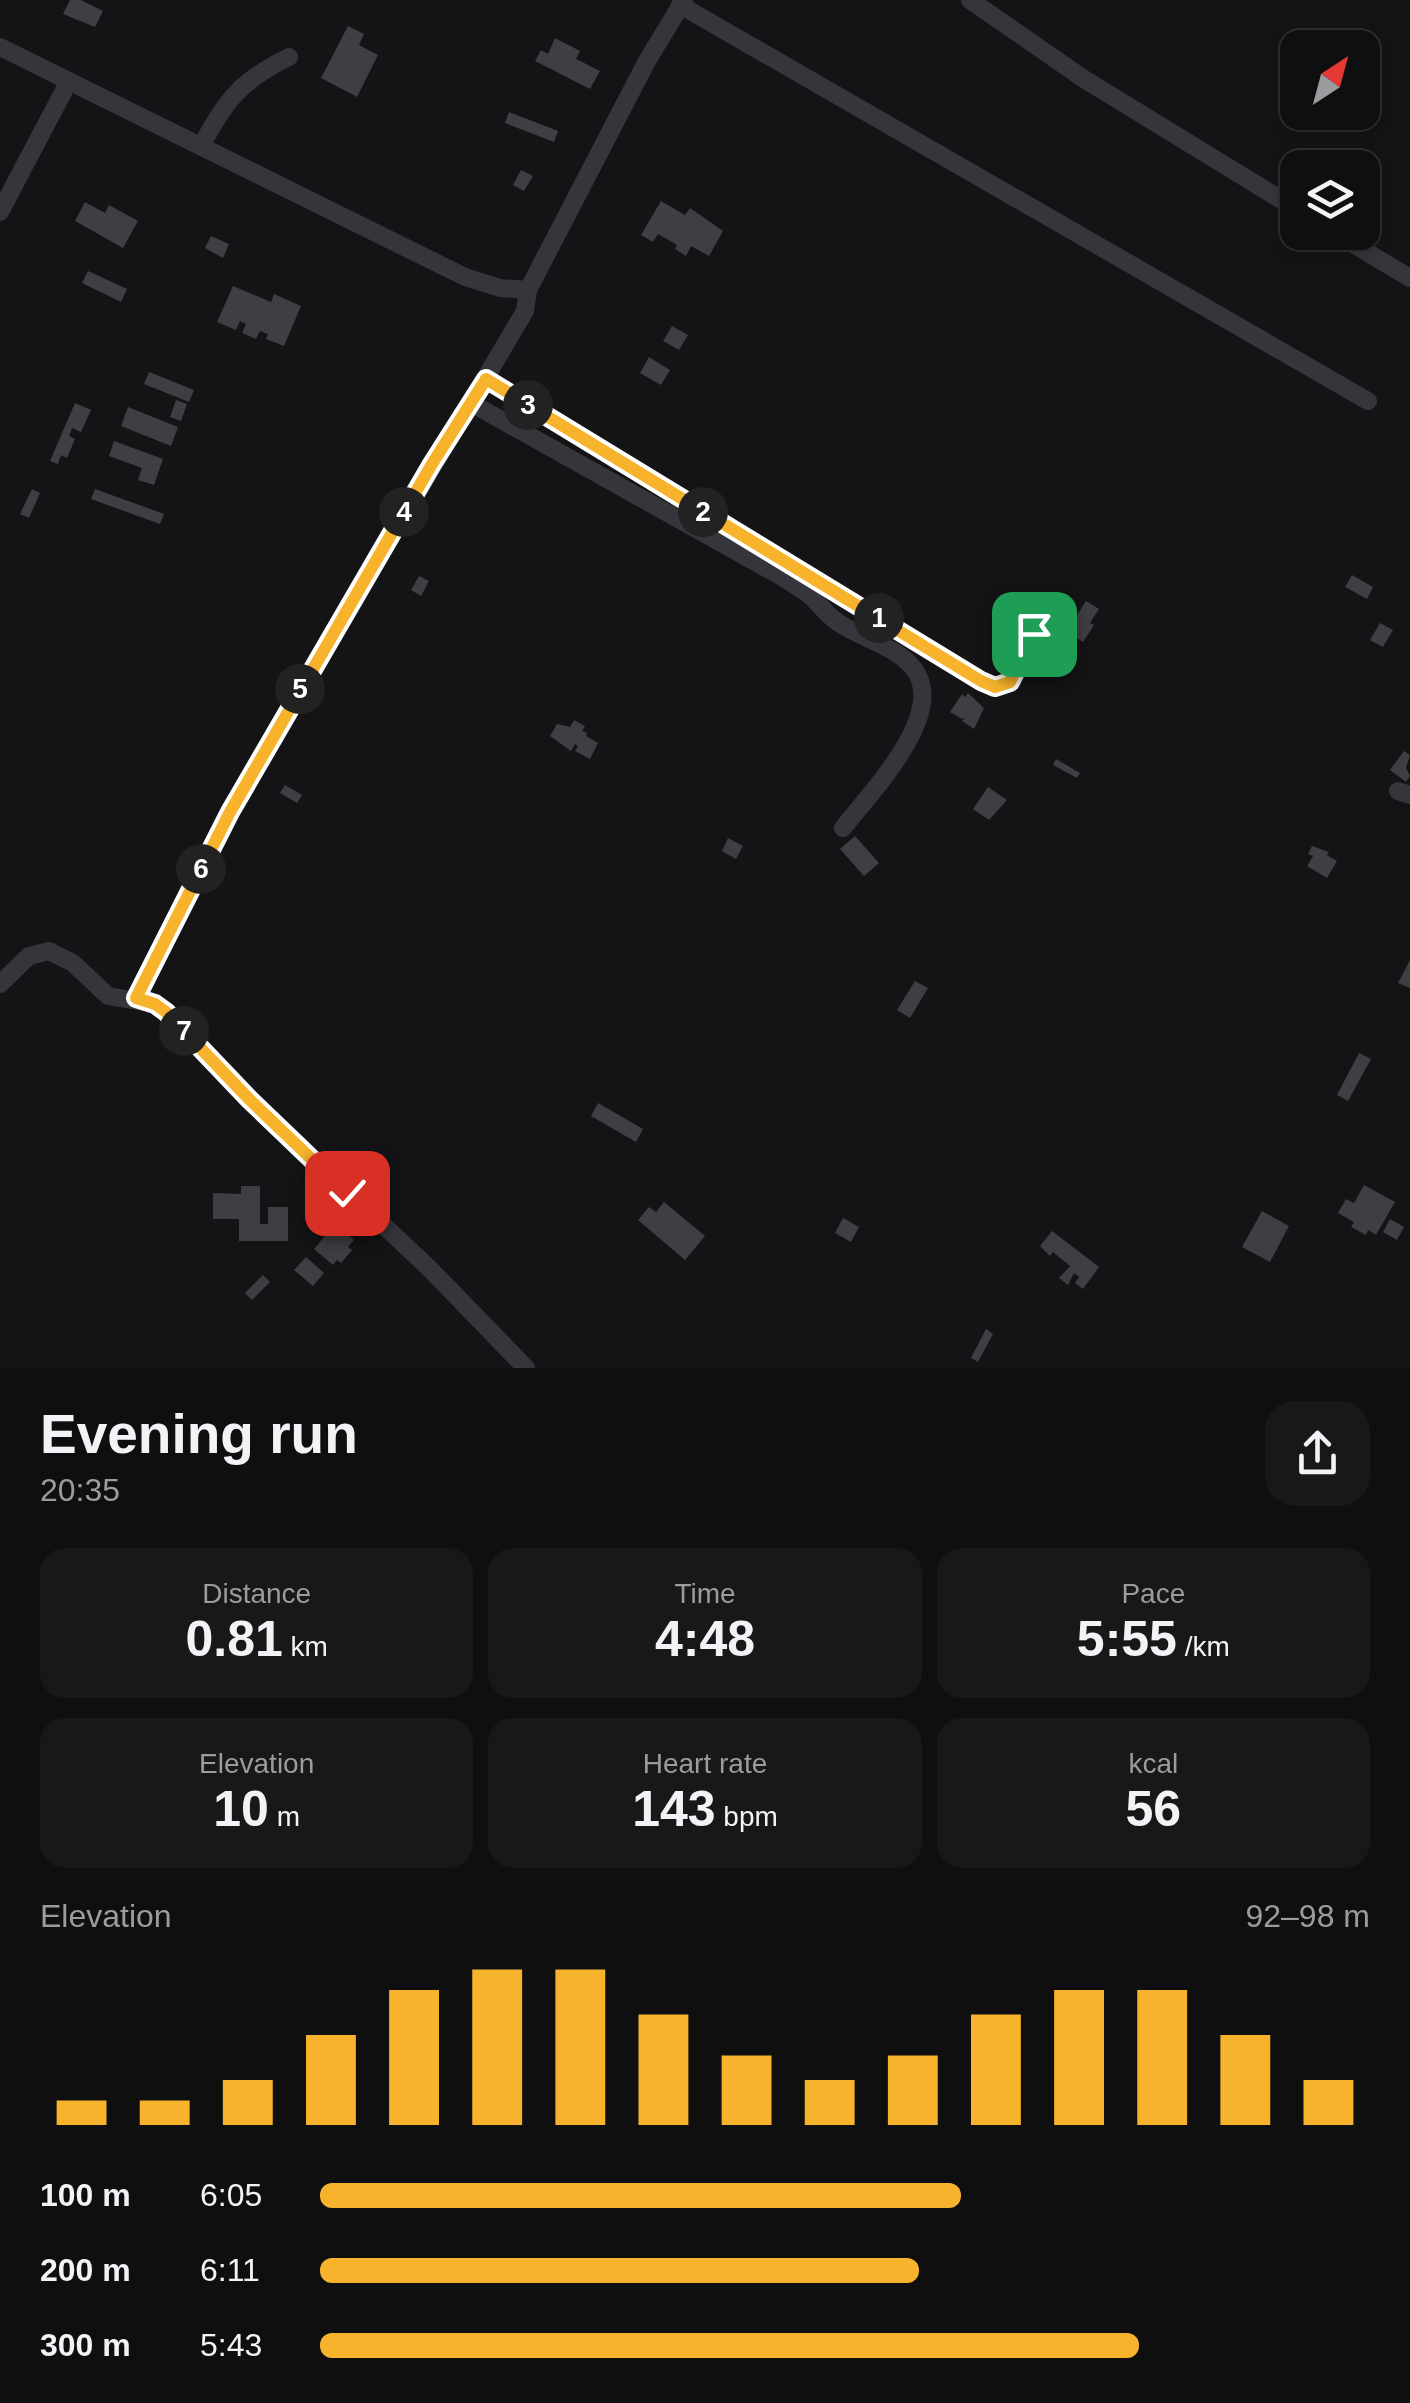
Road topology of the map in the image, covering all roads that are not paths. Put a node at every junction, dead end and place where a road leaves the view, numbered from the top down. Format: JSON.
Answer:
{"nodes":[{"id":1,"x":970,"y":0,"type":"edge"},
{"id":2,"x":682,"y":3,"type":"edge"},
{"id":3,"x":0,"y":47,"type":"edge"},
{"id":4,"x":289,"y":57,"type":"dead end"},
{"id":5,"x":69,"y":81,"type":"junction"},
{"id":6,"x":202,"y":145,"type":"junction"},
{"id":7,"x":1280,"y":199,"type":"edge"},
{"id":8,"x":0,"y":212,"type":"edge"},
{"id":9,"x":1363,"y":250,"type":"edge"},
{"id":10,"x":1410,"y":278,"type":"edge"},
{"id":11,"x":528,"y":290,"type":"junction"},
{"id":12,"x":486,"y":379,"type":"junction"},
{"id":13,"x":1368,"y":401,"type":"dead end"},
{"id":14,"x":471,"y":403,"type":"junction"},
{"id":15,"x":1034,"y":634,"type":"dead end"},
{"id":16,"x":844,"y":828,"type":"dead end"},
{"id":17,"x":0,"y":984,"type":"edge"},
{"id":18,"x":136,"y":998,"type":"junction"},
{"id":19,"x":526,"y":1368,"type":"edge"}],
"edges":[{"from":1,"to":7,"type":"street"},
{"from":2,"to":11,"type":"street"},
{"from":2,"to":13,"type":"street"},
{"from":3,"to":5,"type":"street"},
{"from":4,"to":6,"type":"street"},
{"from":5,"to":6,"type":"street"},
{"from":5,"to":8,"type":"street"},
{"from":6,"to":11,"type":"street"},
{"from":9,"to":10,"type":"street"},
{"from":11,"to":12,"type":"street"},
{"from":12,"to":14,"type":"street"},
{"from":12,"to":15,"type":"street"},
{"from":14,"to":16,"type":"street"},
{"from":14,"to":18,"type":"street"},
{"from":17,"to":18,"type":"street"},
{"from":18,"to":19,"type":"street"}]}
